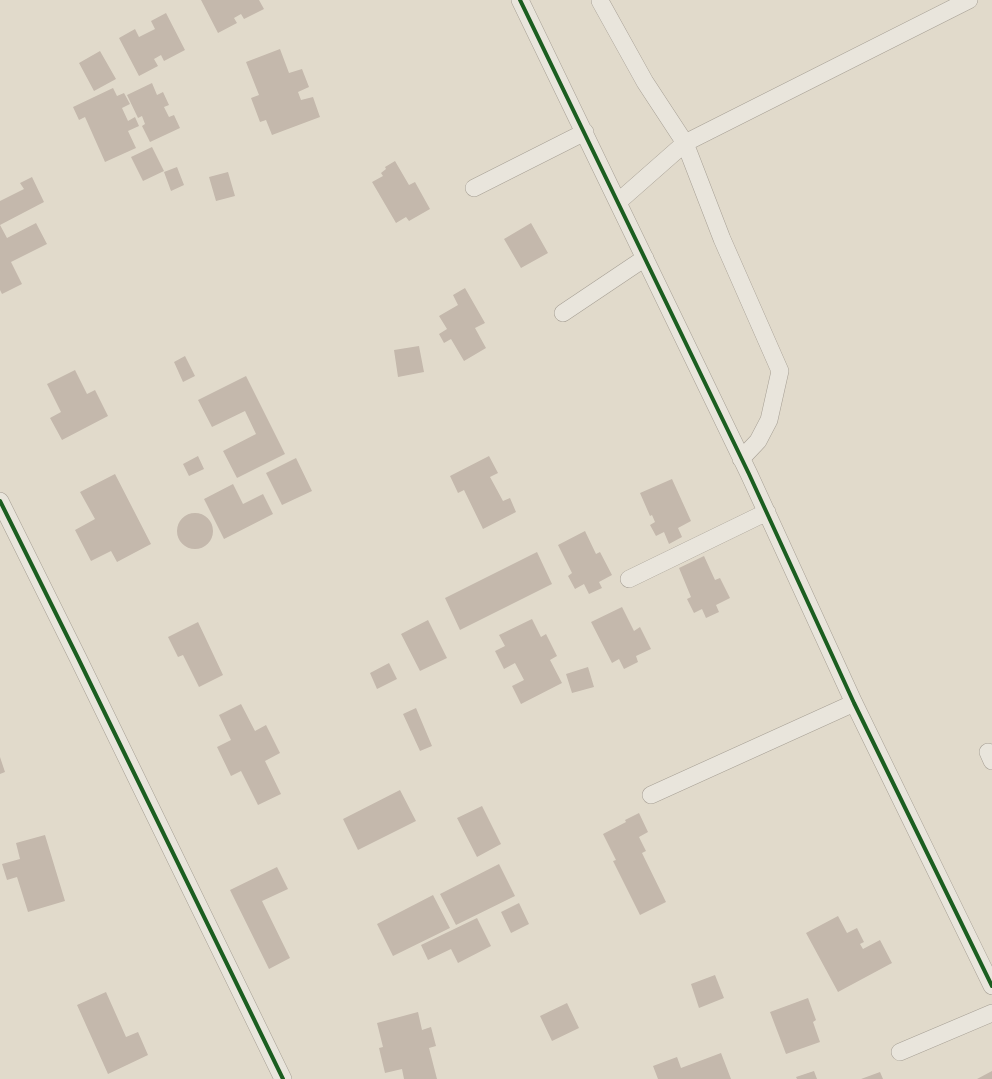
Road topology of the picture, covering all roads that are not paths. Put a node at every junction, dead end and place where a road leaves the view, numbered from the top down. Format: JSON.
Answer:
{"nodes":[{"id":1,"x":520,"y":0,"type":"edge"},
{"id":2,"x":969,"y":0,"type":"edge"},
{"id":3,"x":600,"y":1,"type":"edge"},
{"id":4,"x":585,"y":132,"type":"junction"},
{"id":5,"x":685,"y":143,"type":"junction"},
{"id":6,"x":474,"y":188,"type":"dead end"},
{"id":7,"x":618,"y":202,"type":"junction"},
{"id":8,"x":645,"y":258,"type":"junction"},
{"id":9,"x":563,"y":313,"type":"dead end"},
{"id":10,"x":741,"y":459,"type":"junction"},
{"id":11,"x":0,"y":501,"type":"edge"},
{"id":12,"x":767,"y":512,"type":"junction"},
{"id":13,"x":629,"y":580,"type":"dead end"},
{"id":14,"x":854,"y":703,"type":"junction"},
{"id":15,"x":651,"y":795,"type":"dead end"},
{"id":16,"x":992,"y":986,"type":"edge"},
{"id":17,"x":992,"y":1013,"type":"edge"},
{"id":18,"x":900,"y":1052,"type":"dead end"},
{"id":19,"x":283,"y":1079,"type":"edge"}],
"edges":[{"from":1,"to":4,"type":"street"},
{"from":2,"to":5,"type":"street"},
{"from":3,"to":5,"type":"street"},
{"from":4,"to":6,"type":"street"},
{"from":4,"to":7,"type":"street"},
{"from":5,"to":7,"type":"street"},
{"from":5,"to":10,"type":"street"},
{"from":7,"to":8,"type":"street"},
{"from":8,"to":9,"type":"street"},
{"from":8,"to":10,"type":"street"},
{"from":10,"to":12,"type":"street"},
{"from":11,"to":19,"type":"street"},
{"from":12,"to":13,"type":"street"},
{"from":12,"to":14,"type":"street"},
{"from":14,"to":15,"type":"street"},
{"from":14,"to":16,"type":"street"},
{"from":17,"to":18,"type":"street"}]}
